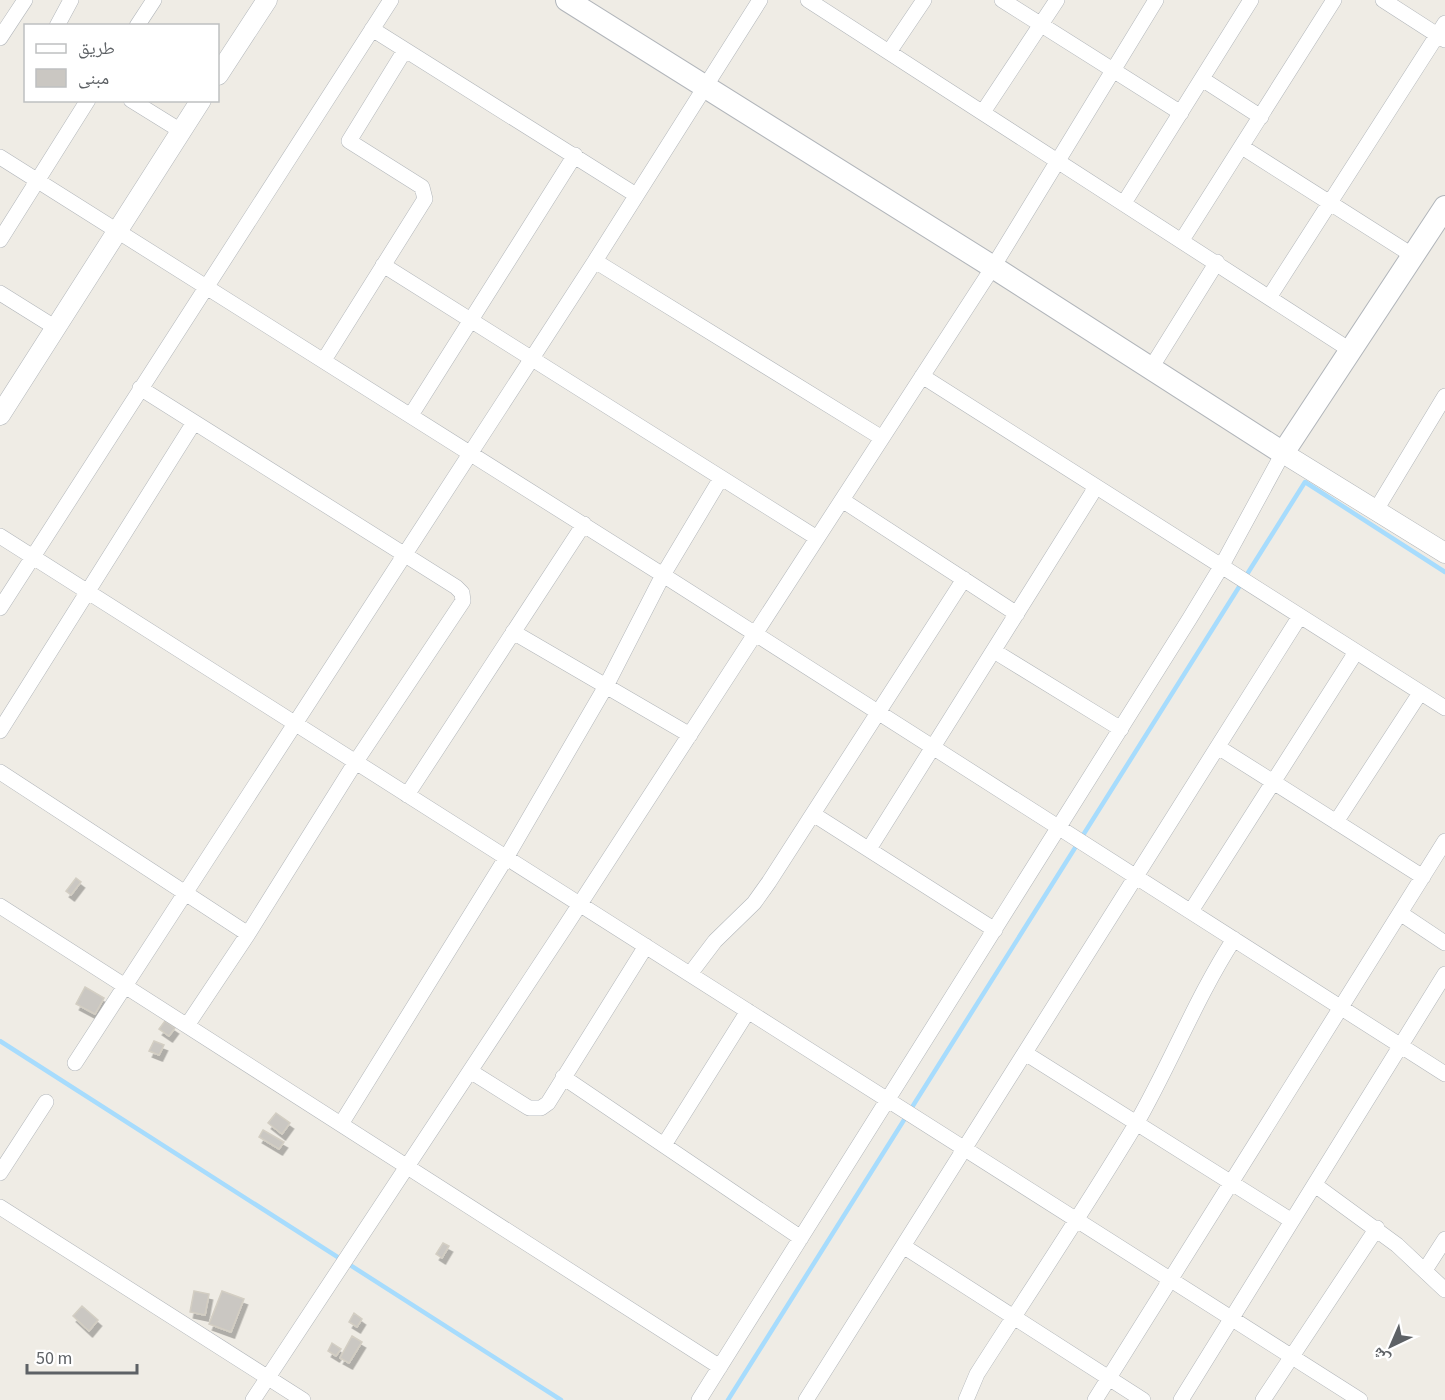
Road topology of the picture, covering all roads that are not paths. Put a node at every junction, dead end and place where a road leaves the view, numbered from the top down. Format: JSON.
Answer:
{"nodes":[{"id":1,"x":25,"y":0,"type":"edge"},
{"id":2,"x":71,"y":0,"type":"edge"},
{"id":3,"x":154,"y":0,"type":"edge"},
{"id":4,"x":267,"y":0,"type":"edge"},
{"id":5,"x":391,"y":0,"type":"edge"},
{"id":6,"x":567,"y":0,"type":"edge"},
{"id":7,"x":760,"y":0,"type":"edge"},
{"id":8,"x":808,"y":0,"type":"edge"},
{"id":9,"x":924,"y":0,"type":"edge"},
{"id":10,"x":1002,"y":0,"type":"edge"},
{"id":11,"x":1057,"y":0,"type":"edge"},
{"id":12,"x":1156,"y":0,"type":"edge"},
{"id":13,"x":1251,"y":0,"type":"edge"},
{"id":14,"x":1334,"y":0,"type":"edge"},
{"id":15,"x":1383,"y":0,"type":"edge"},
{"id":16,"x":58,"y":24,"type":"edge"},
{"id":17,"x":138,"y":24,"type":"edge"},
{"id":18,"x":1040,"y":26,"type":"junction"},
{"id":19,"x":3,"y":28,"type":"edge"},
{"id":20,"x":372,"y":29,"type":"junction"},
{"id":21,"x":1442,"y":33,"type":"edge"},
{"id":22,"x":405,"y":50,"type":"junction"},
{"id":23,"x":889,"y":52,"type":"junction"},
{"id":24,"x":1113,"y":70,"type":"junction"},
{"id":25,"x":219,"y":73,"type":"edge"},
{"id":26,"x":1202,"y":79,"type":"junction"},
{"id":27,"x":705,"y":88,"type":"junction"},
{"id":28,"x":87,"y":102,"type":"edge"},
{"id":29,"x":134,"y":102,"type":"edge"},
{"id":30,"x":200,"y":102,"type":"edge"},
{"id":31,"x":983,"y":112,"type":"junction"},
{"id":32,"x":1181,"y":113,"type":"junction"},
{"id":33,"x":1261,"y":117,"type":"junction"},
{"id":34,"x":181,"y":131,"type":"junction"},
{"id":35,"x":1242,"y":147,"type":"junction"},
{"id":36,"x":575,"y":155,"type":"junction"},
{"id":37,"x":0,"y":157,"type":"edge"},
{"id":38,"x":1058,"y":160,"type":"junction"},
{"id":39,"x":37,"y":182,"type":"junction"},
{"id":40,"x":636,"y":195,"type":"junction"},
{"id":41,"x":1330,"y":202,"type":"junction"},
{"id":42,"x":1124,"y":203,"type":"junction"},
{"id":43,"x":1441,"y":218,"type":"edge"},
{"id":44,"x":118,"y":233,"type":"junction"},
{"id":45,"x":0,"y":240,"type":"edge"},
{"id":46,"x":1182,"y":240,"type":"junction"},
{"id":47,"x":1412,"y":255,"type":"junction"},
{"id":48,"x":595,"y":261,"type":"junction"},
{"id":49,"x":1217,"y":262,"type":"junction"},
{"id":50,"x":383,"y":265,"type":"junction"},
{"id":51,"x":993,"y":267,"type":"junction"},
{"id":52,"x":208,"y":288,"type":"junction"},
{"id":53,"x":0,"y":293,"type":"edge"},
{"id":54,"x":1270,"y":297,"type":"junction"},
{"id":55,"x":471,"y":320,"type":"junction"},
{"id":56,"x":56,"y":328,"type":"junction"},
{"id":57,"x":1350,"y":350,"type":"junction"},
{"id":58,"x":531,"y":358,"type":"junction"},
{"id":59,"x":324,"y":360,"type":"junction"},
{"id":60,"x":1151,"y":368,"type":"junction"},
{"id":61,"x":922,"y":376,"type":"junction"},
{"id":62,"x":140,"y":388,"type":"junction"},
{"id":63,"x":1444,"y":399,"type":"edge"},
{"id":64,"x":0,"y":415,"type":"edge"},
{"id":65,"x":411,"y":415,"type":"junction"},
{"id":66,"x":193,"y":424,"type":"junction"},
{"id":67,"x":882,"y":438,"type":"junction"},
{"id":68,"x":470,"y":452,"type":"junction"},
{"id":69,"x":1283,"y":453,"type":"junction"},
{"id":70,"x":721,"y":478,"type":"junction"},
{"id":71,"x":1096,"y":487,"type":"junction"},
{"id":72,"x":842,"y":500,"type":"junction"},
{"id":73,"x":1376,"y":510,"type":"junction"},
{"id":74,"x":584,"y":524,"type":"junction"},
{"id":75,"x":0,"y":536,"type":"edge"},
{"id":76,"x":817,"y":538,"type":"junction"},
{"id":77,"x":1445,"y":553,"type":"edge"},
{"id":78,"x":403,"y":554,"type":"junction"},
{"id":79,"x":33,"y":557,"type":"junction"},
{"id":80,"x":1221,"y":567,"type":"junction"},
{"id":81,"x":663,"y":575,"type":"junction"},
{"id":82,"x":964,"y":579,"type":"junction"},
{"id":83,"x":87,"y":592,"type":"junction"},
{"id":84,"x":0,"y":608,"type":"edge"},
{"id":85,"x":1017,"y":614,"type":"junction"},
{"id":86,"x":1300,"y":616,"type":"junction"},
{"id":87,"x":513,"y":632,"type":"junction"},
{"id":88,"x":756,"y":633,"type":"junction"},
{"id":89,"x":994,"y":651,"type":"junction"},
{"id":90,"x":1356,"y":652,"type":"junction"},
{"id":91,"x":606,"y":686,"type":"junction"},
{"id":92,"x":1420,"y":693,"type":"junction"},
{"id":93,"x":1445,"y":708,"type":"edge"},
{"id":94,"x":880,"y":712,"type":"junction"},
{"id":95,"x":294,"y":723,"type":"junction"},
{"id":96,"x":1121,"y":729,"type":"junction"},
{"id":97,"x":0,"y":731,"type":"edge"},
{"id":98,"x":690,"y":735,"type":"junction"},
{"id":99,"x":934,"y":746,"type":"junction"},
{"id":100,"x":1218,"y":747,"type":"junction"},
{"id":101,"x":355,"y":763,"type":"junction"},
{"id":102,"x":0,"y":772,"type":"edge"},
{"id":103,"x":1274,"y":782,"type":"junction"},
{"id":104,"x":407,"y":795,"type":"junction"},
{"id":105,"x":813,"y":814,"type":"junction"},
{"id":106,"x":1336,"y":822,"type":"junction"},
{"id":107,"x":1060,"y":827,"type":"junction"},
{"id":108,"x":1445,"y":841,"type":"edge"},
{"id":109,"x":869,"y":849,"type":"junction"},
{"id":110,"x":506,"y":858,"type":"junction"},
{"id":111,"x":1136,"y":876,"type":"junction"},
{"id":112,"x":1423,"y":877,"type":"junction"},
{"id":113,"x":184,"y":893,"type":"junction"},
{"id":114,"x":580,"y":904,"type":"junction"},
{"id":115,"x":0,"y":906,"type":"edge"},
{"id":116,"x":1191,"y":911,"type":"junction"},
{"id":117,"x":1400,"y":913,"type":"junction"},
{"id":118,"x":995,"y":930,"type":"junction"},
{"id":119,"x":248,"y":934,"type":"junction"},
{"id":120,"x":1234,"y":939,"type":"junction"},
{"id":121,"x":1445,"y":943,"type":"edge"},
{"id":122,"x":646,"y":946,"type":"junction"},
{"id":123,"x":690,"y":974,"type":"junction"},
{"id":124,"x":1445,"y":974,"type":"edge"},
{"id":125,"x":125,"y":986,"type":"junction"},
{"id":126,"x":1341,"y":1007,"type":"junction"},
{"id":127,"x":748,"y":1011,"type":"junction"},
{"id":128,"x":188,"y":1024,"type":"junction"},
{"id":129,"x":1401,"y":1046,"type":"junction"},
{"id":130,"x":1025,"y":1053,"type":"junction"},
{"id":131,"x":75,"y":1064,"type":"dead end"},
{"id":132,"x":470,"y":1071,"type":"junction"},
{"id":133,"x":1445,"y":1074,"type":"edge"},
{"id":134,"x":563,"y":1077,"type":"junction"},
{"id":135,"x":888,"y":1100,"type":"junction"},
{"id":136,"x":46,"y":1102,"type":"dead end"},
{"id":137,"x":1136,"y":1123,"type":"junction"},
{"id":138,"x":341,"y":1124,"type":"junction"},
{"id":139,"x":664,"y":1145,"type":"junction"},
{"id":140,"x":965,"y":1148,"type":"junction"},
{"id":141,"x":407,"y":1166,"type":"junction"},
{"id":142,"x":0,"y":1173,"type":"edge"},
{"id":143,"x":1231,"y":1183,"type":"junction"},
{"id":144,"x":1315,"y":1185,"type":"junction"},
{"id":145,"x":0,"y":1207,"type":"edge"},
{"id":146,"x":1075,"y":1219,"type":"junction"},
{"id":147,"x":1292,"y":1221,"type":"junction"},
{"id":148,"x":1377,"y":1228,"type":"junction"},
{"id":149,"x":801,"y":1238,"type":"junction"},
{"id":150,"x":1445,"y":1239,"type":"edge"},
{"id":151,"x":903,"y":1246,"type":"junction"},
{"id":152,"x":1425,"y":1270,"type":"junction"},
{"id":153,"x":1170,"y":1279,"type":"junction"},
{"id":154,"x":1445,"y":1290,"type":"edge"},
{"id":155,"x":1014,"y":1317,"type":"junction"},
{"id":156,"x":1232,"y":1318,"type":"junction"},
{"id":157,"x":1291,"y":1357,"type":"junction"},
{"id":158,"x":720,"y":1366,"type":"junction"},
{"id":159,"x":268,"y":1377,"type":"junction"},
{"id":160,"x":1108,"y":1378,"type":"junction"},
{"id":161,"x":253,"y":1400,"type":"edge"},
{"id":162,"x":303,"y":1400,"type":"edge"},
{"id":163,"x":699,"y":1400,"type":"edge"},
{"id":164,"x":806,"y":1400,"type":"edge"},
{"id":165,"x":966,"y":1400,"type":"edge"},
{"id":166,"x":1095,"y":1400,"type":"edge"},
{"id":167,"x":1143,"y":1400,"type":"edge"},
{"id":168,"x":1181,"y":1400,"type":"edge"},
{"id":169,"x":1263,"y":1400,"type":"edge"},
{"id":170,"x":1359,"y":1400,"type":"edge"}],
"edges":[{"from":1,"to":19,"type":"street"},
{"from":2,"to":16,"type":"street"},
{"from":3,"to":17,"type":"street"},
{"from":4,"to":25,"type":"street"},
{"from":5,"to":20,"type":"street"},
{"from":6,"to":27,"type":"main road"},
{"from":7,"to":27,"type":"street"},
{"from":8,"to":23,"type":"street"},
{"from":9,"to":23,"type":"street"},
{"from":10,"to":18,"type":"street"},
{"from":11,"to":18,"type":"street"},
{"from":12,"to":24,"type":"street"},
{"from":13,"to":26,"type":"street"},
{"from":14,"to":33,"type":"street"},
{"from":15,"to":21,"type":"street"},
{"from":18,"to":24,"type":"street"},
{"from":18,"to":31,"type":"street"},
{"from":20,"to":22,"type":"street"},
{"from":20,"to":52,"type":"street"},
{"from":21,"to":41,"type":"street"},
{"from":22,"to":36,"type":"street"},
{"from":22,"to":50,"type":"street"},
{"from":23,"to":31,"type":"street"},
{"from":24,"to":32,"type":"street"},
{"from":24,"to":38,"type":"street"},
{"from":26,"to":32,"type":"street"},
{"from":26,"to":33,"type":"street"},
{"from":27,"to":40,"type":"street"},
{"from":27,"to":51,"type":"main road"},
{"from":28,"to":39,"type":"street"},
{"from":29,"to":34,"type":"street"},
{"from":30,"to":34,"type":"street"},
{"from":31,"to":38,"type":"street"},
{"from":32,"to":42,"type":"street"},
{"from":33,"to":35,"type":"street"},
{"from":34,"to":44,"type":"street"},
{"from":35,"to":41,"type":"street"},
{"from":35,"to":46,"type":"street"},
{"from":36,"to":40,"type":"street"},
{"from":36,"to":55,"type":"street"},
{"from":37,"to":39,"type":"street"},
{"from":38,"to":42,"type":"street"},
{"from":38,"to":51,"type":"street"},
{"from":39,"to":44,"type":"street"},
{"from":39,"to":45,"type":"street"},
{"from":40,"to":48,"type":"street"},
{"from":41,"to":47,"type":"street"},
{"from":41,"to":54,"type":"street"},
{"from":42,"to":46,"type":"street"},
{"from":43,"to":47,"type":"main road"},
{"from":44,"to":52,"type":"street"},
{"from":44,"to":56,"type":"street"},
{"from":46,"to":49,"type":"street"},
{"from":47,"to":57,"type":"main road"},
{"from":48,"to":58,"type":"street"},
{"from":48,"to":67,"type":"street"},
{"from":49,"to":54,"type":"street"},
{"from":49,"to":60,"type":"street"},
{"from":50,"to":55,"type":"street"},
{"from":50,"to":59,"type":"street"},
{"from":51,"to":60,"type":"main road"},
{"from":51,"to":61,"type":"street"},
{"from":52,"to":59,"type":"street"},
{"from":52,"to":62,"type":"street"},
{"from":53,"to":56,"type":"street"},
{"from":54,"to":57,"type":"street"},
{"from":55,"to":58,"type":"street"},
{"from":55,"to":65,"type":"street"},
{"from":56,"to":64,"type":"street"},
{"from":57,"to":69,"type":"main road"},
{"from":58,"to":68,"type":"street"},
{"from":58,"to":70,"type":"street"},
{"from":59,"to":65,"type":"street"},
{"from":60,"to":69,"type":"main road"},
{"from":61,"to":67,"type":"street"},
{"from":61,"to":71,"type":"street"},
{"from":62,"to":66,"type":"street"},
{"from":62,"to":79,"type":"street"},
{"from":63,"to":73,"type":"street"},
{"from":65,"to":68,"type":"street"},
{"from":66,"to":78,"type":"street"},
{"from":66,"to":83,"type":"street"},
{"from":67,"to":72,"type":"street"},
{"from":68,"to":74,"type":"street"},
{"from":68,"to":78,"type":"street"},
{"from":69,"to":73,"type":"street"},
{"from":69,"to":80,"type":"street"},
{"from":70,"to":76,"type":"street"},
{"from":70,"to":81,"type":"street"},
{"from":71,"to":80,"type":"street"},
{"from":71,"to":85,"type":"street"},
{"from":72,"to":76,"type":"street"},
{"from":72,"to":82,"type":"street"},
{"from":73,"to":77,"type":"street"},
{"from":74,"to":81,"type":"street"},
{"from":74,"to":87,"type":"street"},
{"from":75,"to":79,"type":"street"},
{"from":76,"to":88,"type":"street"},
{"from":78,"to":95,"type":"street"},
{"from":78,"to":101,"type":"street"},
{"from":79,"to":83,"type":"street"},
{"from":79,"to":84,"type":"street"},
{"from":80,"to":86,"type":"street"},
{"from":80,"to":96,"type":"street"},
{"from":81,"to":88,"type":"street"},
{"from":81,"to":91,"type":"street"},
{"from":82,"to":85,"type":"street"},
{"from":82,"to":94,"type":"street"},
{"from":83,"to":95,"type":"street"},
{"from":83,"to":97,"type":"street"},
{"from":85,"to":89,"type":"street"},
{"from":86,"to":90,"type":"street"},
{"from":86,"to":100,"type":"street"},
{"from":87,"to":91,"type":"street"},
{"from":87,"to":104,"type":"street"},
{"from":88,"to":94,"type":"street"},
{"from":88,"to":98,"type":"street"},
{"from":89,"to":96,"type":"street"},
{"from":89,"to":99,"type":"street"},
{"from":90,"to":92,"type":"street"},
{"from":90,"to":103,"type":"street"},
{"from":91,"to":98,"type":"street"},
{"from":91,"to":110,"type":"street"},
{"from":92,"to":93,"type":"street"},
{"from":92,"to":106,"type":"street"},
{"from":94,"to":99,"type":"street"},
{"from":94,"to":105,"type":"street"},
{"from":95,"to":101,"type":"street"},
{"from":95,"to":113,"type":"street"},
{"from":96,"to":107,"type":"street"},
{"from":98,"to":114,"type":"street"},
{"from":99,"to":107,"type":"street"},
{"from":99,"to":109,"type":"street"},
{"from":100,"to":103,"type":"street"},
{"from":100,"to":111,"type":"street"},
{"from":101,"to":104,"type":"street"},
{"from":101,"to":119,"type":"street"},
{"from":102,"to":113,"type":"street"},
{"from":103,"to":106,"type":"street"},
{"from":103,"to":116,"type":"street"},
{"from":104,"to":110,"type":"street"},
{"from":105,"to":109,"type":"street"},
{"from":105,"to":123,"type":"street"},
{"from":106,"to":112,"type":"street"},
{"from":107,"to":111,"type":"street"},
{"from":107,"to":118,"type":"street"},
{"from":108,"to":112,"type":"street"},
{"from":109,"to":118,"type":"street"},
{"from":110,"to":114,"type":"street"},
{"from":110,"to":138,"type":"street"},
{"from":111,"to":116,"type":"street"},
{"from":111,"to":130,"type":"street"},
{"from":112,"to":117,"type":"street"},
{"from":113,"to":119,"type":"street"},
{"from":113,"to":125,"type":"street"},
{"from":114,"to":122,"type":"street"},
{"from":114,"to":132,"type":"street"},
{"from":115,"to":125,"type":"street"},
{"from":116,"to":120,"type":"street"},
{"from":117,"to":121,"type":"street"},
{"from":117,"to":126,"type":"street"},
{"from":118,"to":135,"type":"street"},
{"from":119,"to":128,"type":"street"},
{"from":120,"to":126,"type":"street"},
{"from":120,"to":137,"type":"street"},
{"from":122,"to":123,"type":"street"},
{"from":122,"to":134,"type":"street"},
{"from":123,"to":127,"type":"street"},
{"from":124,"to":129,"type":"street"},
{"from":125,"to":128,"type":"street"},
{"from":125,"to":131,"type":"street"},
{"from":126,"to":129,"type":"street"},
{"from":126,"to":143,"type":"street"},
{"from":127,"to":135,"type":"street"},
{"from":127,"to":139,"type":"street"},
{"from":128,"to":138,"type":"street"},
{"from":129,"to":133,"type":"street"},
{"from":129,"to":144,"type":"street"},
{"from":130,"to":137,"type":"street"},
{"from":130,"to":140,"type":"street"},
{"from":132,"to":134,"type":"street"},
{"from":132,"to":141,"type":"street"},
{"from":134,"to":139,"type":"street"},
{"from":135,"to":140,"type":"street"},
{"from":135,"to":149,"type":"street"},
{"from":136,"to":142,"type":"street"},
{"from":137,"to":143,"type":"street"},
{"from":137,"to":146,"type":"street"},
{"from":138,"to":141,"type":"street"},
{"from":139,"to":149,"type":"street"},
{"from":140,"to":146,"type":"street"},
{"from":140,"to":151,"type":"street"},
{"from":141,"to":158,"type":"street"},
{"from":141,"to":159,"type":"street"},
{"from":143,"to":147,"type":"street"},
{"from":143,"to":153,"type":"street"},
{"from":144,"to":147,"type":"street"},
{"from":144,"to":148,"type":"street"},
{"from":145,"to":159,"type":"street"},
{"from":146,"to":153,"type":"street"},
{"from":146,"to":155,"type":"street"},
{"from":147,"to":156,"type":"street"},
{"from":148,"to":152,"type":"street"},
{"from":148,"to":157,"type":"street"},
{"from":149,"to":158,"type":"street"},
{"from":150,"to":152,"type":"street"},
{"from":151,"to":155,"type":"street"},
{"from":151,"to":164,"type":"street"},
{"from":152,"to":154,"type":"street"},
{"from":153,"to":156,"type":"street"},
{"from":153,"to":160,"type":"street"},
{"from":155,"to":160,"type":"street"},
{"from":155,"to":165,"type":"street"},
{"from":156,"to":157,"type":"street"},
{"from":156,"to":168,"type":"street"},
{"from":157,"to":169,"type":"street"},
{"from":157,"to":170,"type":"street"},
{"from":158,"to":163,"type":"street"},
{"from":159,"to":161,"type":"street"},
{"from":159,"to":162,"type":"street"},
{"from":160,"to":166,"type":"street"},
{"from":160,"to":167,"type":"street"}]}
